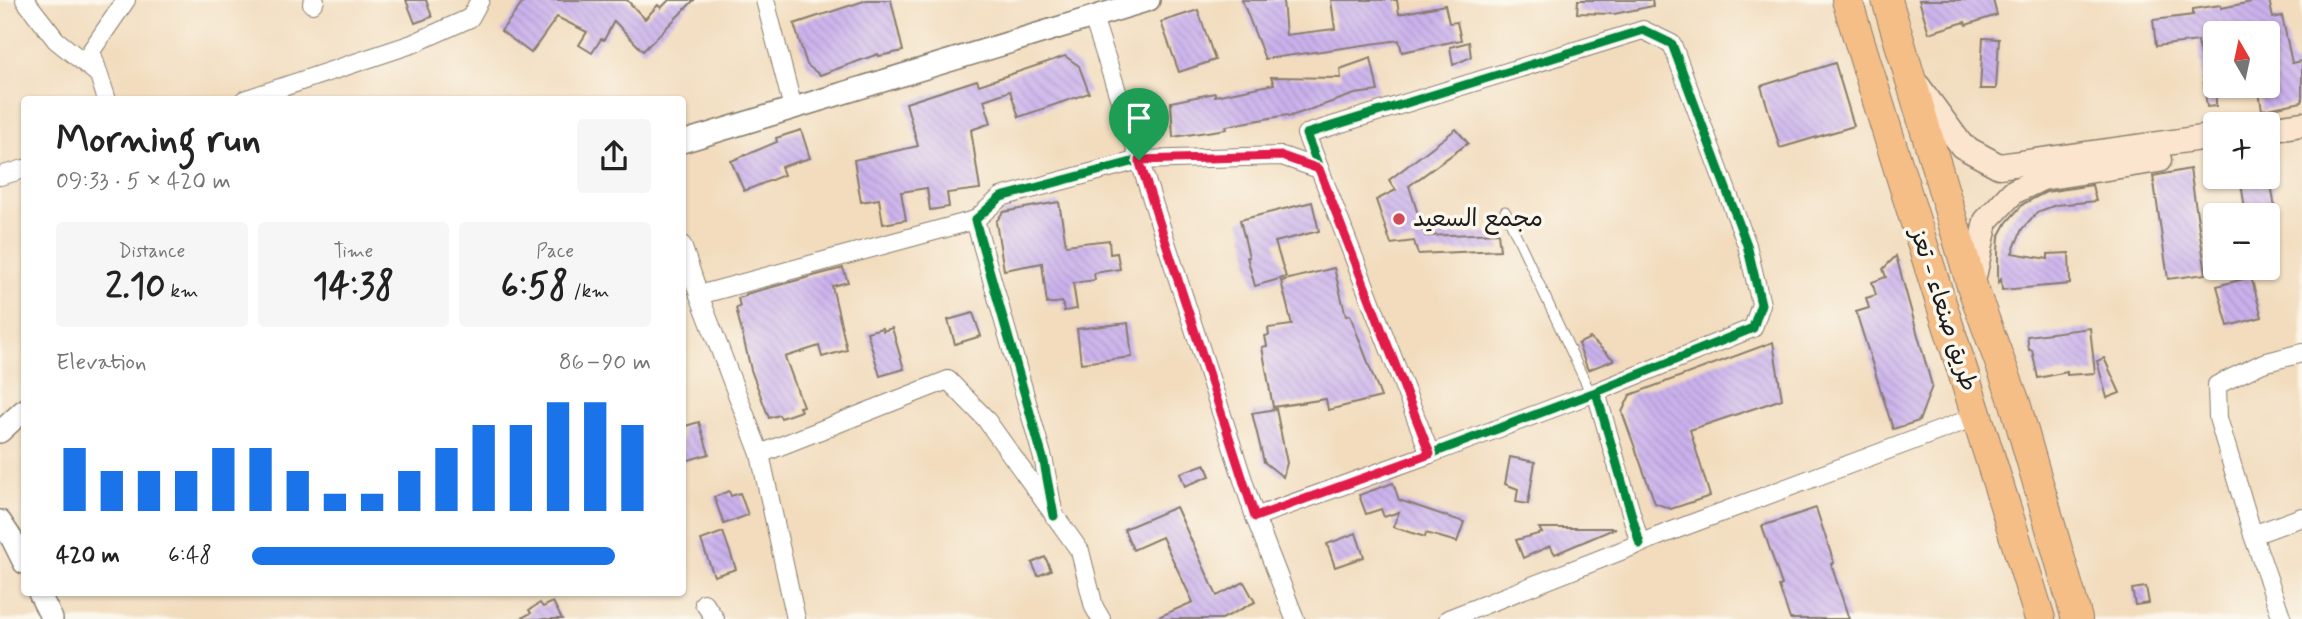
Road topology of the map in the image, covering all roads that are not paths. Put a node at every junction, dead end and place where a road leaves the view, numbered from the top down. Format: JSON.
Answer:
{"nodes":[{"id":1,"x":25,"y":0,"type":"edge"},
{"id":2,"x":126,"y":0,"type":"edge"},
{"id":3,"x":480,"y":0,"type":"edge"},
{"id":4,"x":765,"y":0,"type":"edge"},
{"id":5,"x":1149,"y":0,"type":"edge"},
{"id":6,"x":1847,"y":0,"type":"edge"},
{"id":7,"x":1887,"y":0,"type":"edge"},
{"id":8,"x":1093,"y":17,"type":"junction"},
{"id":9,"x":99,"y":74,"type":"junction"},
{"id":10,"x":1909,"y":74,"type":"junction"},
{"id":11,"x":106,"y":96,"type":"edge"},
{"id":12,"x":256,"y":96,"type":"edge"},
{"id":13,"x":793,"y":108,"type":"junction"},
{"id":14,"x":2302,"y":124,"type":"edge"},
{"id":15,"x":2280,"y":127,"type":"edge"},
{"id":16,"x":2203,"y":138,"type":"edge"},
{"id":17,"x":686,"y":141,"type":"edge"},
{"id":18,"x":2302,"y":141,"type":"edge"},
{"id":19,"x":2280,"y":144,"type":"edge"},
{"id":20,"x":2203,"y":154,"type":"edge"},
{"id":21,"x":1139,"y":160,"type":"junction"},
{"id":22,"x":1319,"y":169,"type":"junction"},
{"id":23,"x":21,"y":170,"type":"edge"},
{"id":24,"x":0,"y":176,"type":"edge"},
{"id":25,"x":1505,"y":211,"type":"dead end"},
{"id":26,"x":975,"y":220,"type":"junction"},
{"id":27,"x":686,"y":257,"type":"edge"},
{"id":28,"x":1972,"y":286,"type":"junction"},
{"id":29,"x":699,"y":295,"type":"junction"},
{"id":30,"x":2302,"y":353,"type":"edge"},
{"id":31,"x":1593,"y":393,"type":"junction"},
{"id":32,"x":21,"y":413,"type":"edge"},
{"id":33,"x":1978,"y":416,"type":"junction"},
{"id":34,"x":0,"y":432,"type":"edge"},
{"id":35,"x":760,"y":454,"type":"junction"},
{"id":36,"x":1430,"y":454,"type":"junction"},
{"id":37,"x":1054,"y":516,"type":"junction"},
{"id":38,"x":1255,"y":517,"type":"junction"},
{"id":39,"x":2302,"y":517,"type":"edge"},
{"id":40,"x":0,"y":521,"type":"edge"},
{"id":41,"x":2253,"y":535,"type":"junction"},
{"id":42,"x":1640,"y":544,"type":"junction"},
{"id":43,"x":21,"y":557,"type":"edge"},
{"id":44,"x":40,"y":596,"type":"edge"},
{"id":45,"x":704,"y":603,"type":"dead end"},
{"id":46,"x":52,"y":619,"type":"edge"},
{"id":47,"x":715,"y":619,"type":"edge"},
{"id":48,"x":796,"y":619,"type":"edge"},
{"id":49,"x":1101,"y":619,"type":"edge"},
{"id":50,"x":1294,"y":619,"type":"edge"},
{"id":51,"x":1448,"y":619,"type":"edge"},
{"id":52,"x":2040,"y":619,"type":"edge"},
{"id":53,"x":2077,"y":619,"type":"edge"},
{"id":54,"x":2282,"y":619,"type":"edge"}],
"edges":[{"from":1,"to":9,"type":"street"},
{"from":2,"to":9,"type":"street"},
{"from":3,"to":12,"type":"street"},
{"from":4,"to":13,"type":"street"},
{"from":5,"to":8,"type":"street"},
{"from":6,"to":33,"type":"highway","name":"طريق صنعاء - تعز"},
{"from":7,"to":10,"type":"highway","name":"طريق صنعاء - تعز"},
{"from":8,"to":13,"type":"street"},
{"from":8,"to":21,"type":"street"},
{"from":9,"to":11,"type":"street"},
{"from":10,"to":16,"type":"main road"},
{"from":10,"to":28,"type":"highway","name":"طريق صنعاء - تعز"},
{"from":13,"to":17,"type":"street"},
{"from":14,"to":15,"type":"main road"},
{"from":18,"to":19,"type":"main road"},
{"from":20,"to":28,"type":"main road"},
{"from":21,"to":22,"type":"street"},
{"from":21,"to":26,"type":"street"},
{"from":21,"to":38,"type":"street"},
{"from":22,"to":31,"type":"street"},
{"from":22,"to":36,"type":"street"},
{"from":23,"to":24,"type":"street"},
{"from":25,"to":31,"type":"lane"},
{"from":26,"to":29,"type":"street"},
{"from":26,"to":37,"type":"street"},
{"from":27,"to":29,"type":"street"},
{"from":28,"to":53,"type":"highway","name":"طريق صنعاء - تعز"},
{"from":29,"to":35,"type":"street"},
{"from":30,"to":41,"type":"street"},
{"from":31,"to":36,"type":"street"},
{"from":31,"to":42,"type":"street"},
{"from":32,"to":34,"type":"street"},
{"from":33,"to":42,"type":"street"},
{"from":33,"to":52,"type":"highway","name":"طريق صنعاء - تعز"},
{"from":35,"to":37,"type":"street"},
{"from":35,"to":48,"type":"street"},
{"from":36,"to":38,"type":"street"},
{"from":37,"to":49,"type":"street"},
{"from":38,"to":50,"type":"street"},
{"from":39,"to":41,"type":"street"},
{"from":40,"to":43,"type":"street"},
{"from":41,"to":54,"type":"street"},
{"from":42,"to":51,"type":"street"},
{"from":44,"to":46,"type":"street"},
{"from":45,"to":47,"type":"street"}]}
